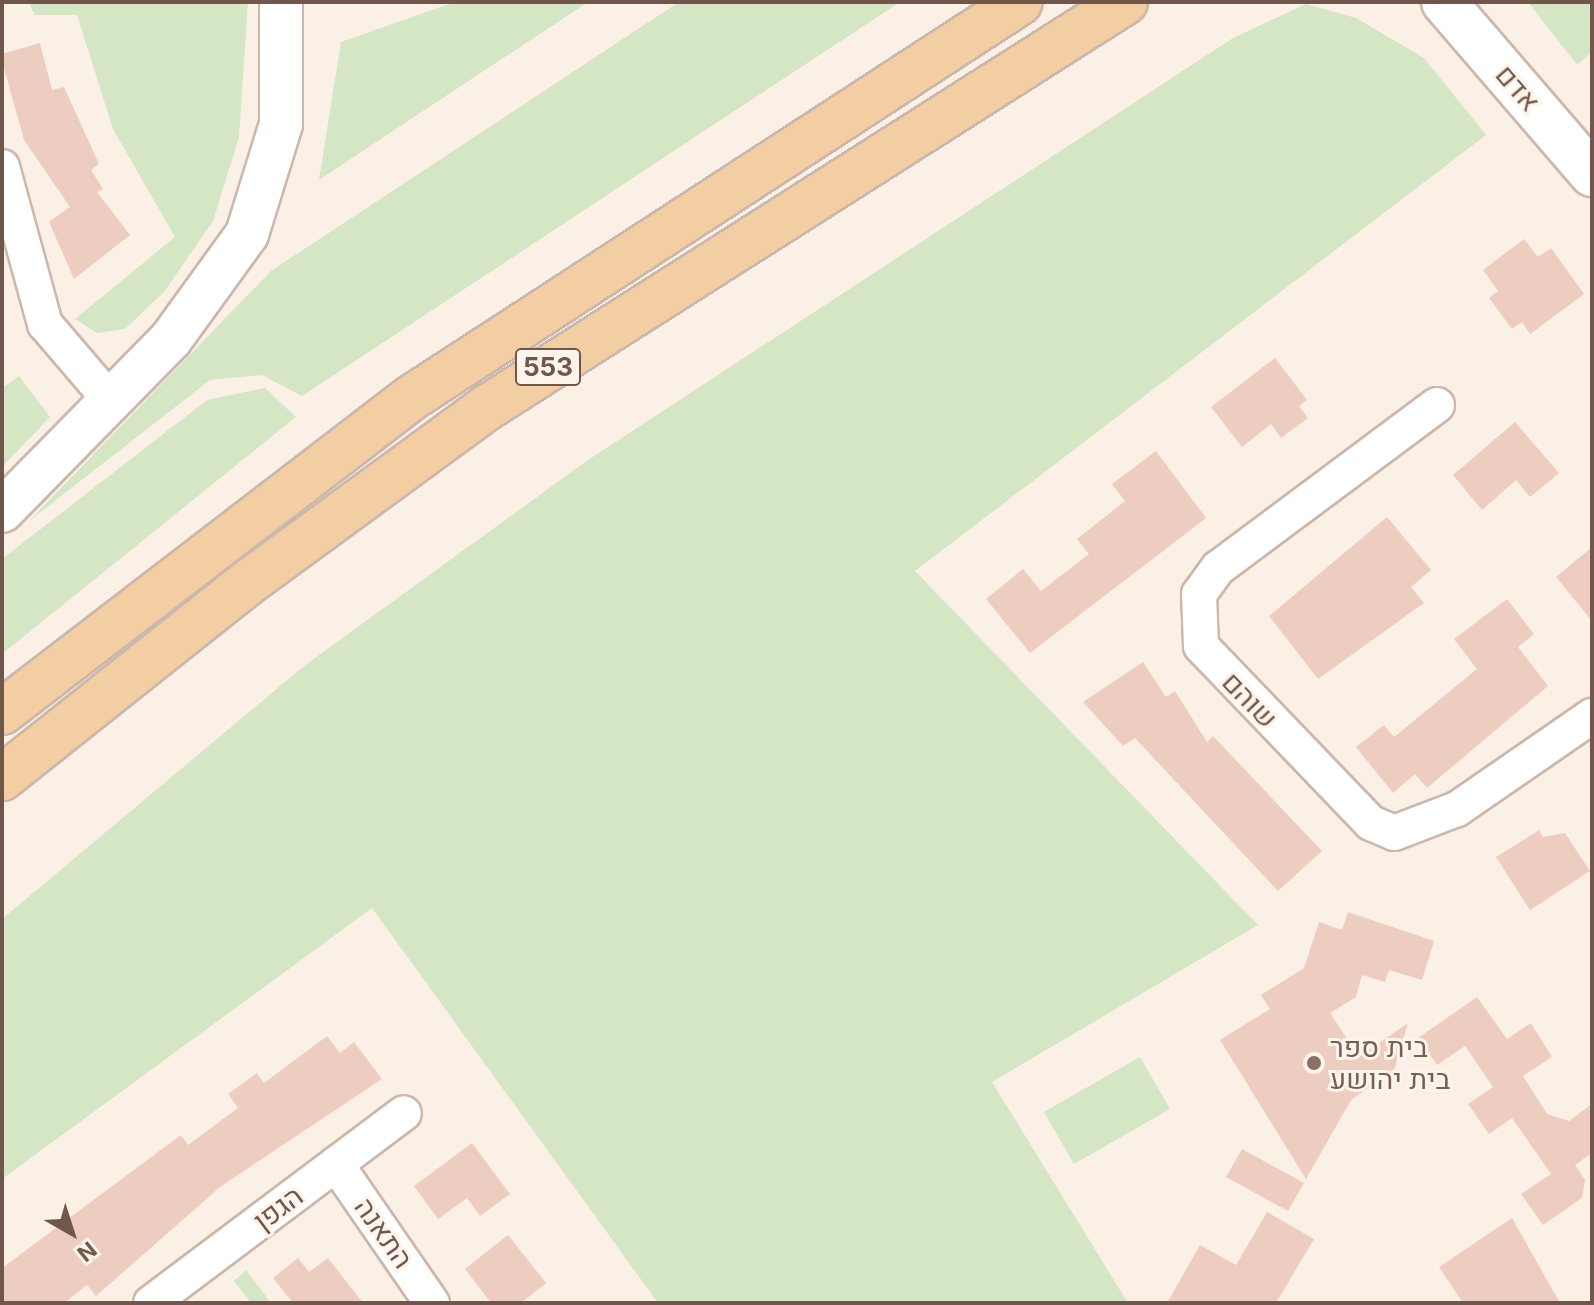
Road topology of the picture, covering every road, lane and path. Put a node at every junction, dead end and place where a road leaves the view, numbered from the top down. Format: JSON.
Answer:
{"nodes":[{"id":1,"x":281,"y":2,"type":"edge"},
{"id":2,"x":1020,"y":2,"type":"edge"},
{"id":3,"x":1125,"y":2,"type":"edge"},
{"id":4,"x":1444,"y":2,"type":"edge"},
{"id":5,"x":2,"y":167,"type":"edge"},
{"id":6,"x":1592,"y":174,"type":"edge"},
{"id":7,"x":110,"y":400,"type":"junction"},
{"id":8,"x":1437,"y":405,"type":"dead end"},
{"id":9,"x":2,"y":511,"type":"edge"},
{"id":10,"x":2,"y":712,"type":"edge"},
{"id":11,"x":1592,"y":716,"type":"edge"},
{"id":12,"x":2,"y":778,"type":"edge"},
{"id":13,"x":404,"y":1113,"type":"dead end"},
{"id":14,"x":336,"y":1164,"type":"junction"},
{"id":15,"x":151,"y":1303,"type":"edge"},
{"id":16,"x":432,"y":1303,"type":"edge"}],
"edges":[{"from":1,"to":7,"type":"street"},
{"from":2,"to":10,"type":"main road","number":"553"},
{"from":3,"to":12,"type":"main road","number":"553"},
{"from":4,"to":6,"type":"main road","name":"אדם"},
{"from":5,"to":7,"type":"street"},
{"from":7,"to":9,"type":"street"},
{"from":8,"to":11,"type":"street","name":"שוהם"},
{"from":13,"to":14,"type":"street","name":"הגפן"},
{"from":14,"to":15,"type":"street","name":"הגפן"},
{"from":14,"to":16,"type":"street","name":"התאנה"}]}
